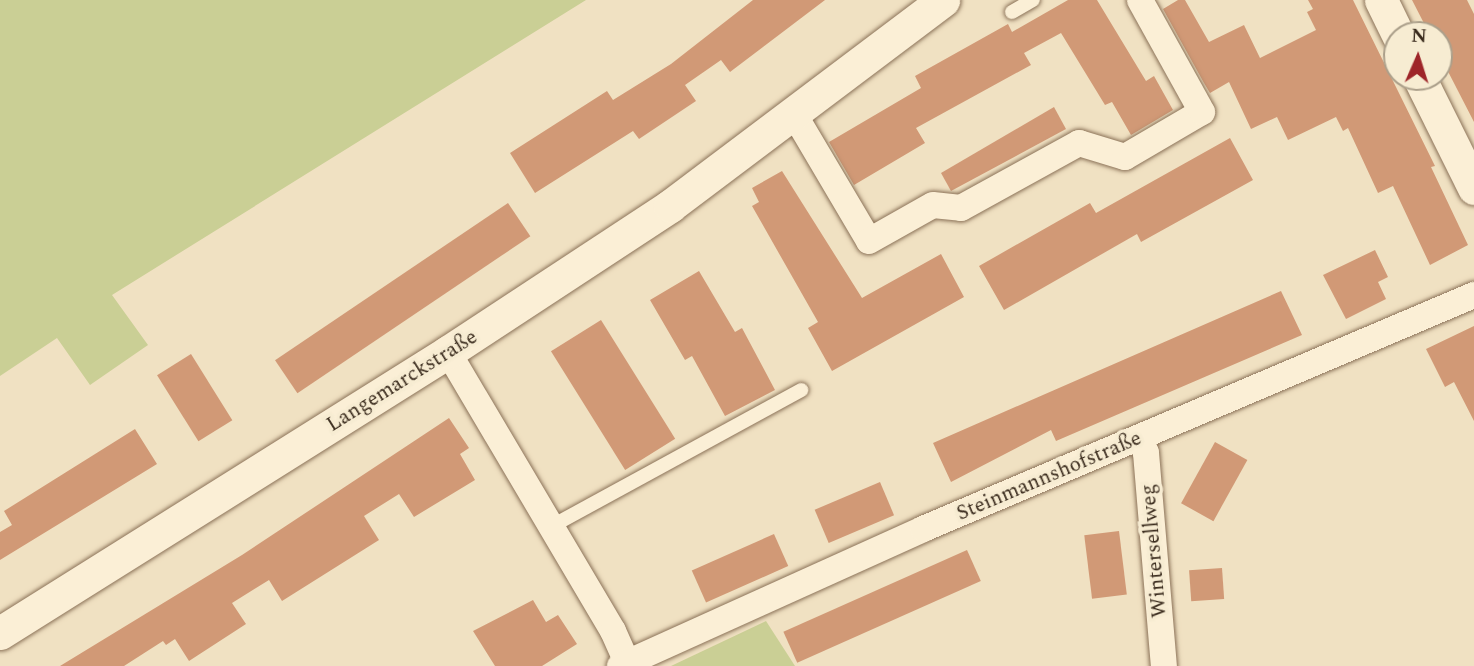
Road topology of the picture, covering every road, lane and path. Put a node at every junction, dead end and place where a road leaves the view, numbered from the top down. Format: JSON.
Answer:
{"nodes":[{"id":1,"x":943,"y":0,"type":"edge"},
{"id":2,"x":1033,"y":0,"type":"edge"},
{"id":3,"x":1140,"y":0,"type":"edge"},
{"id":4,"x":1381,"y":0,"type":"edge"},
{"id":5,"x":1012,"y":12,"type":"dead end"},
{"id":6,"x":1391,"y":21,"type":"edge"},
{"id":7,"x":1426,"y":91,"type":"edge"},
{"id":8,"x":794,"y":114,"type":"junction"},
{"id":9,"x":1474,"y":188,"type":"edge"},
{"id":10,"x":1474,"y":295,"type":"edge"},
{"id":11,"x":448,"y":352,"type":"junction"},
{"id":12,"x":801,"y":390,"type":"dead end"},
{"id":13,"x":1140,"y":438,"type":"junction"},
{"id":14,"x":552,"y":526,"type":"junction"},
{"id":15,"x":0,"y":633,"type":"edge"},
{"id":16,"x":623,"y":664,"type":"edge"},
{"id":17,"x":1164,"y":666,"type":"edge"}],
"edges":[{"from":1,"to":8,"type":"street","name":"Langemarckstraße"},
{"from":2,"to":5,"type":"lane"},
{"from":3,"to":8,"type":"street"},
{"from":4,"to":6,"type":"street"},
{"from":7,"to":9,"type":"street"},
{"from":8,"to":11,"type":"street","name":"Langemarckstraße"},
{"from":10,"to":13,"type":"street","name":"Steinmannshofstraße"},
{"from":11,"to":14,"type":"street","name":"Steinmannshofstraße"},
{"from":11,"to":15,"type":"street","name":"Langemarckstraße"},
{"from":12,"to":14,"type":"lane"},
{"from":13,"to":16,"type":"street","name":"Steinmannshofstraße"},
{"from":13,"to":17,"type":"street","name":"Wintersellweg"},
{"from":14,"to":16,"type":"street","name":"Steinmannshofstraße"}]}
